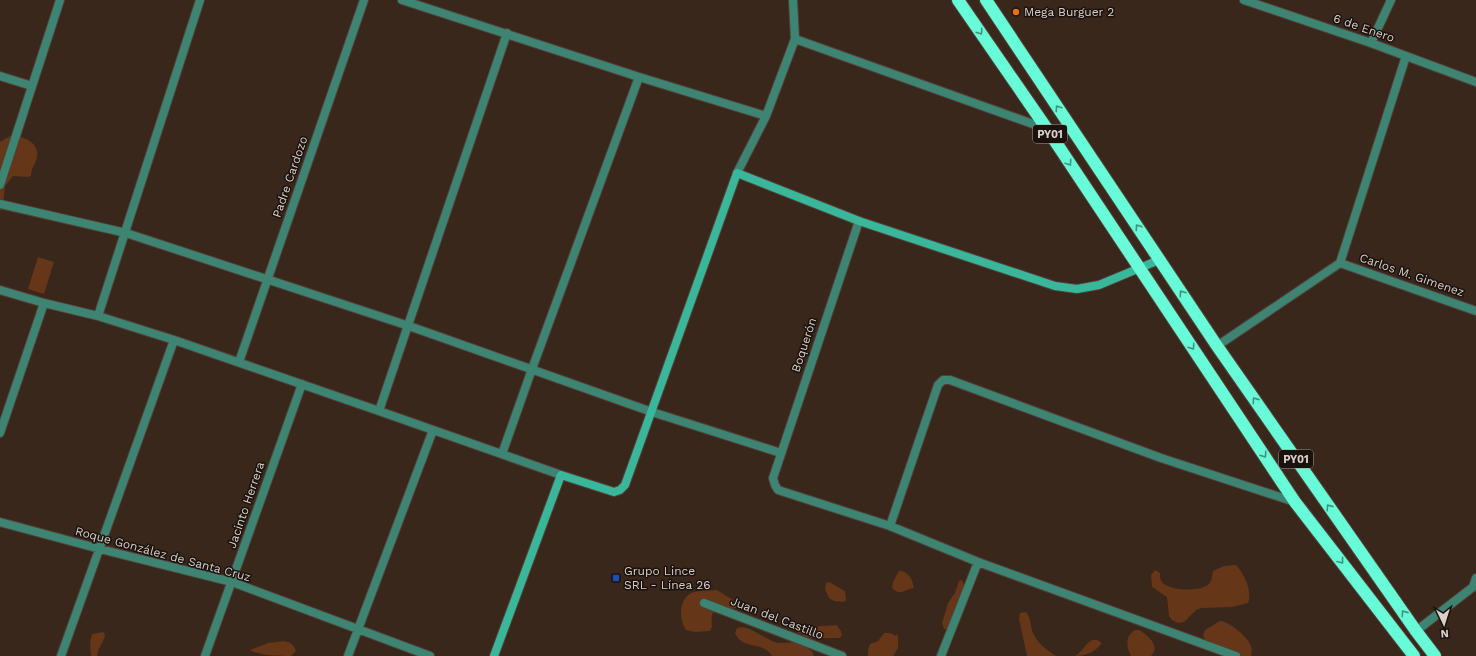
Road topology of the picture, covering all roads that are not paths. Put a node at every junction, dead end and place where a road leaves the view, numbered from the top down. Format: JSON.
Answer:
{"nodes":[{"id":1,"x":60,"y":0,"type":"edge"},
{"id":2,"x":200,"y":0,"type":"edge"},
{"id":3,"x":364,"y":0,"type":"edge"},
{"id":4,"x":402,"y":0,"type":"edge"},
{"id":5,"x":793,"y":0,"type":"edge"},
{"id":6,"x":958,"y":0,"type":"edge"},
{"id":7,"x":986,"y":0,"type":"edge"},
{"id":8,"x":1244,"y":0,"type":"edge"},
{"id":9,"x":1391,"y":0,"type":"edge"},
{"id":10,"x":507,"y":33,"type":"junction"},
{"id":11,"x":795,"y":39,"type":"junction"},
{"id":12,"x":1371,"y":43,"type":"junction"},
{"id":13,"x":1406,"y":56,"type":"junction"},
{"id":14,"x":0,"y":76,"type":"edge"},
{"id":15,"x":639,"y":76,"type":"junction"},
{"id":16,"x":1476,"y":82,"type":"edge"},
{"id":17,"x":32,"y":86,"type":"junction"},
{"id":18,"x":766,"y":116,"type":"junction"},
{"id":19,"x":1046,"y":129,"type":"junction"},
{"id":20,"x":737,"y":173,"type":"junction"},
{"id":21,"x":0,"y":185,"type":"edge"},
{"id":22,"x":0,"y":204,"type":"edge"},
{"id":23,"x":859,"y":220,"type":"junction"},
{"id":24,"x":126,"y":233,"type":"junction"},
{"id":25,"x":1159,"y":260,"type":"junction"},
{"id":26,"x":1340,"y":263,"type":"junction"},
{"id":27,"x":1140,"y":268,"type":"junction"},
{"id":28,"x":268,"y":280,"type":"junction"},
{"id":29,"x":0,"y":290,"type":"edge"},
{"id":30,"x":44,"y":303,"type":"junction"},
{"id":31,"x":1476,"y":311,"type":"edge"},
{"id":32,"x":98,"y":316,"type":"junction"},
{"id":33,"x":409,"y":326,"type":"junction"},
{"id":34,"x":174,"y":340,"type":"junction"},
{"id":35,"x":1217,"y":346,"type":"junction"},
{"id":36,"x":239,"y":362,"type":"junction"},
{"id":37,"x":532,"y":369,"type":"junction"},
{"id":38,"x":302,"y":384,"type":"junction"},
{"id":39,"x":379,"y":411,"type":"junction"},
{"id":40,"x":652,"y":412,"type":"junction"},
{"id":41,"x":433,"y":430,"type":"junction"},
{"id":42,"x":0,"y":433,"type":"edge"},
{"id":43,"x":781,"y":453,"type":"junction"},
{"id":44,"x":502,"y":454,"type":"junction"},
{"id":45,"x":560,"y":475,"type":"junction"},
{"id":46,"x":1295,"y":502,"type":"junction"},
{"id":47,"x":0,"y":522,"type":"edge"},
{"id":48,"x":890,"y":526,"type":"junction"},
{"id":49,"x":100,"y":549,"type":"junction"},
{"id":50,"x":978,"y":562,"type":"junction"},
{"id":51,"x":1476,"y":578,"type":"edge"},
{"id":52,"x":232,"y":582,"type":"junction"},
{"id":53,"x":1474,"y":587,"type":"edge"},
{"id":54,"x":704,"y":603,"type":"dead end"},
{"id":55,"x":358,"y":630,"type":"junction"},
{"id":56,"x":1416,"y":630,"type":"junction"},
{"id":57,"x":61,"y":656,"type":"edge"},
{"id":58,"x":205,"y":656,"type":"edge"},
{"id":59,"x":348,"y":656,"type":"edge"},
{"id":60,"x":430,"y":656,"type":"edge"},
{"id":61,"x":494,"y":656,"type":"edge"},
{"id":62,"x":842,"y":656,"type":"edge"},
{"id":63,"x":941,"y":656,"type":"edge"},
{"id":64,"x":1236,"y":656,"type":"edge"},
{"id":65,"x":1414,"y":656,"type":"edge"},
{"id":66,"x":1435,"y":656,"type":"edge"}],
"edges":[{"from":1,"to":17,"type":"street"},
{"from":2,"to":24,"type":"street"},
{"from":3,"to":28,"type":"street","name":"Padre Cardozo"},
{"from":4,"to":10,"type":"street"},
{"from":5,"to":11,"type":"street"},
{"from":6,"to":19,"type":"highway","number":"PY01","one_way":true},
{"from":25,"to":7,"type":"highway","number":"PY01","one_way":true},
{"from":8,"to":12,"type":"street","name":"6 de Enero"},
{"from":9,"to":12,"type":"street"},
{"from":10,"to":15,"type":"street"},
{"from":10,"to":33,"type":"street"},
{"from":11,"to":18,"type":"street"},
{"from":11,"to":19,"type":"street"},
{"from":12,"to":13,"type":"street","name":"6 de Enero"},
{"from":13,"to":16,"type":"street","name":"6 de Enero"},
{"from":13,"to":26,"type":"street"},
{"from":14,"to":17,"type":"street"},
{"from":15,"to":18,"type":"street"},
{"from":15,"to":37,"type":"street"},
{"from":17,"to":21,"type":"street"},
{"from":18,"to":20,"type":"street"},
{"from":19,"to":27,"type":"highway","number":"PY01","one_way":true},
{"from":20,"to":23,"type":"street"},
{"from":20,"to":40,"type":"street"},
{"from":22,"to":24,"type":"street"},
{"from":23,"to":27,"type":"street"},
{"from":23,"to":43,"type":"street","name":"Boquerón"},
{"from":24,"to":28,"type":"street"},
{"from":24,"to":32,"type":"street"},
{"from":25,"to":27,"type":"street"},
{"from":35,"to":25,"type":"highway","number":"PY01","one_way":true},
{"from":26,"to":31,"type":"street","name":"Carlos M. Gimenez"},
{"from":26,"to":35,"type":"street"},
{"from":27,"to":46,"type":"highway","number":"PY01","one_way":true},
{"from":28,"to":33,"type":"street"},
{"from":28,"to":36,"type":"street","name":"Padre Cardozo"},
{"from":29,"to":30,"type":"street"},
{"from":30,"to":32,"type":"street"},
{"from":30,"to":42,"type":"street"},
{"from":32,"to":34,"type":"street"},
{"from":33,"to":37,"type":"street"},
{"from":33,"to":39,"type":"street"},
{"from":34,"to":36,"type":"street"},
{"from":34,"to":49,"type":"street"},
{"from":56,"to":35,"type":"highway","number":"PY01","one_way":true},
{"from":36,"to":38,"type":"street"},
{"from":37,"to":40,"type":"street"},
{"from":37,"to":44,"type":"street"},
{"from":38,"to":39,"type":"street"},
{"from":38,"to":52,"type":"street","name":"Jacinto Herrera"},
{"from":39,"to":41,"type":"street"},
{"from":40,"to":43,"type":"street"},
{"from":40,"to":45,"type":"street"},
{"from":41,"to":44,"type":"street"},
{"from":41,"to":55,"type":"street"},
{"from":43,"to":48,"type":"street","name":"Boquerón"},
{"from":44,"to":45,"type":"street"},
{"from":45,"to":61,"type":"street"},
{"from":46,"to":48,"type":"street"},
{"from":46,"to":65,"type":"highway","number":"PY01","one_way":true},
{"from":47,"to":49,"type":"street","name":"Roque González de Santa Cruz"},
{"from":48,"to":50,"type":"street"},
{"from":49,"to":52,"type":"street","name":"Roque González de Santa Cruz"},
{"from":49,"to":57,"type":"street"},
{"from":50,"to":63,"type":"street"},
{"from":50,"to":64,"type":"street"},
{"from":51,"to":53,"type":"street"},
{"from":52,"to":55,"type":"street","name":"Roque González de Santa Cruz"},
{"from":52,"to":58,"type":"street","name":"Jacinto Herrera"},
{"from":53,"to":56,"type":"street"},
{"from":54,"to":62,"type":"street","name":"Juan del Castillo"},
{"from":55,"to":59,"type":"street"},
{"from":55,"to":60,"type":"street","name":"Roque González de Santa Cruz"},
{"from":56,"to":66,"type":"highway","number":"PY01"}]}
